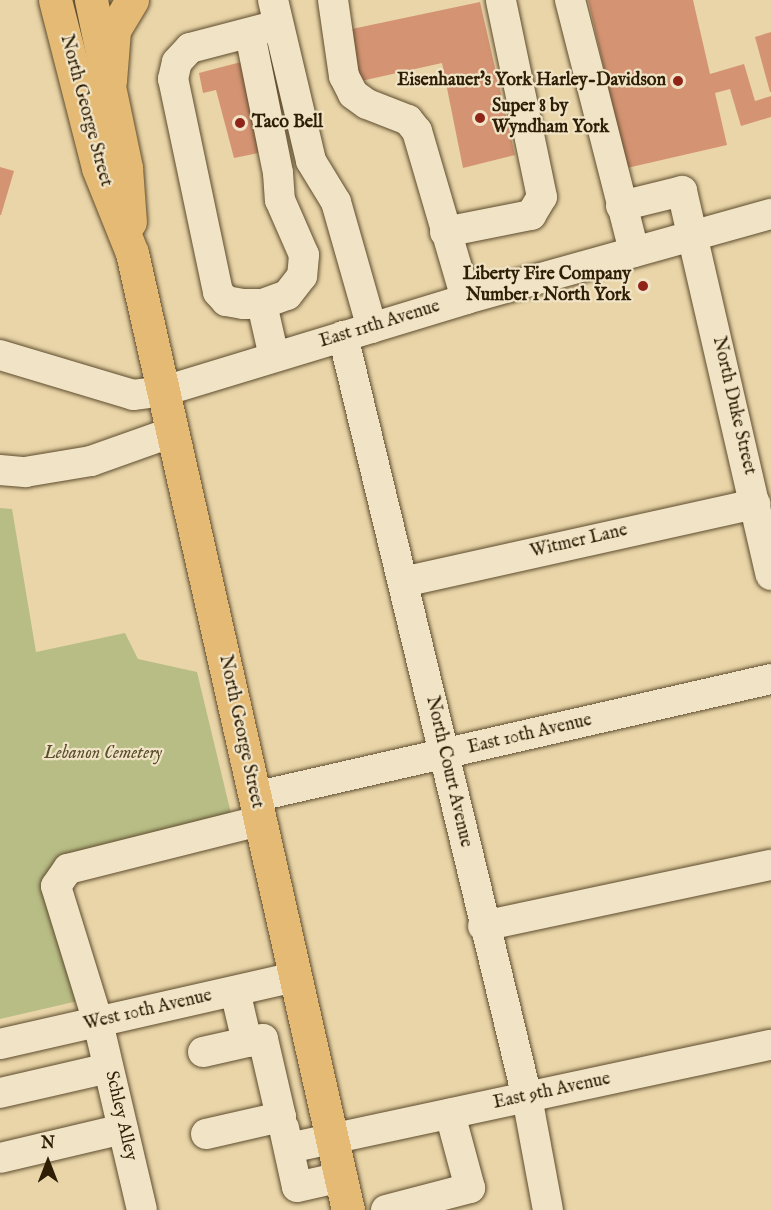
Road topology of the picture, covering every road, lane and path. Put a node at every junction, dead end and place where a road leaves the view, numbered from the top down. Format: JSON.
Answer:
{"nodes":[{"id":1,"x":55,"y":0,"type":"edge"},
{"id":2,"x":91,"y":0,"type":"edge"},
{"id":3,"x":132,"y":0,"type":"edge"},
{"id":4,"x":501,"y":0,"type":"edge"},
{"id":5,"x":570,"y":0,"type":"edge"},
{"id":6,"x":338,"y":1,"type":"edge"},
{"id":7,"x":276,"y":13,"type":"edge"},
{"id":8,"x":250,"y":33,"type":"junction"},
{"id":9,"x":110,"y":81,"type":"junction"},
{"id":10,"x":621,"y":206,"type":"junction"},
{"id":11,"x":771,"y":214,"type":"edge"},
{"id":12,"x":445,"y":232,"type":"junction"},
{"id":13,"x":695,"y":236,"type":"junction"},
{"id":14,"x":634,"y":252,"type":"junction"},
{"id":15,"x":132,"y":253,"type":"junction"},
{"id":16,"x":275,"y":299,"type":"junction"},
{"id":17,"x":466,"y":299,"type":"junction"},
{"id":18,"x":372,"y":328,"type":"junction"},
{"id":19,"x":343,"y":336,"type":"junction"},
{"id":20,"x":0,"y":355,"type":"edge"},
{"id":21,"x":274,"y":357,"type":"junction"},
{"id":22,"x":164,"y":391,"type":"junction"},
{"id":23,"x":173,"y":432,"type":"junction"},
{"id":24,"x":0,"y":470,"type":"edge"},
{"id":25,"x":755,"y":504,"type":"junction"},
{"id":26,"x":771,"y":575,"type":"edge"},
{"id":27,"x":403,"y":582,"type":"junction"},
{"id":28,"x":771,"y":679,"type":"edge"},
{"id":29,"x":445,"y":755,"type":"junction"},
{"id":30,"x":257,"y":809,"type":"junction"},
{"id":31,"x":771,"y":865,"type":"edge"},
{"id":32,"x":56,"y":886,"type":"joint"},
{"id":33,"x":483,"y":926,"type":"junction"},
{"id":34,"x":296,"y":977,"type":"junction"},
{"id":35,"x":235,"y":991,"type":"junction"},
{"id":36,"x":98,"y":1022,"type":"junction"},
{"id":37,"x":308,"y":1029,"type":"junction"},
{"id":38,"x":255,"y":1040,"type":"junction"},
{"id":39,"x":0,"y":1044,"type":"edge"},
{"id":40,"x":771,"y":1045,"type":"edge"},
{"id":41,"x":203,"y":1052,"type":"dead end"},
{"id":42,"x":108,"y":1068,"type":"junction"},
{"id":43,"x":321,"y":1087,"type":"junction"},
{"id":44,"x":0,"y":1093,"type":"edge"},
{"id":45,"x":527,"y":1097,"type":"junction"},
{"id":46,"x":279,"y":1107,"type":"junction"},
{"id":47,"x":450,"y":1114,"type":"junction"},
{"id":48,"x":123,"y":1129,"type":"junction"},
{"id":49,"x":206,"y":1134,"type":"dead end"},
{"id":50,"x":333,"y":1138,"type":"junction"},
{"id":51,"x":289,"y":1148,"type":"junction"},
{"id":52,"x":0,"y":1158,"type":"edge"},
{"id":53,"x":341,"y":1178,"type":"junction"},
{"id":54,"x":142,"y":1210,"type":"edge"},
{"id":55,"x":348,"y":1210,"type":"edge"},
{"id":56,"x":386,"y":1210,"type":"edge"},
{"id":57,"x":548,"y":1210,"type":"edge"}],
"edges":[{"from":1,"to":15,"type":"main road","name":"North George Street"},
{"from":2,"to":9,"type":"main road","name":"North George Street"},
{"from":3,"to":9,"type":"main road"},
{"from":4,"to":12,"type":"street"},
{"from":5,"to":10,"type":"street"},
{"from":6,"to":12,"type":"street"},
{"from":7,"to":8,"type":"street"},
{"from":7,"to":18,"type":"street"},
{"from":8,"to":16,"type":"street"},
{"from":8,"to":16,"type":"street"},
{"from":9,"to":15,"type":"main road","name":"North George Street"},
{"from":10,"to":13,"type":"street","name":"North Duke Street"},
{"from":10,"to":14,"type":"street"},
{"from":11,"to":13,"type":"street","name":"East 11th Avenue"},
{"from":12,"to":17,"type":"street"},
{"from":13,"to":14,"type":"street","name":"East 11th Avenue"},
{"from":13,"to":25,"type":"street","name":"North Duke Street"},
{"from":14,"to":17,"type":"street","name":"East 11th Avenue"},
{"from":15,"to":22,"type":"main road","name":"North George Street"},
{"from":16,"to":21,"type":"street"},
{"from":17,"to":18,"type":"street","name":"East 11th Avenue"},
{"from":18,"to":19,"type":"street","name":"East 11th Avenue"},
{"from":19,"to":21,"type":"street","name":"East 11th Avenue"},
{"from":19,"to":27,"type":"street","name":"North Court Avenue"},
{"from":20,"to":22,"type":"street","name":"East 11th Avenue"},
{"from":21,"to":22,"type":"street","name":"East 11th Avenue"},
{"from":22,"to":23,"type":"main road","name":"North George Street"},
{"from":23,"to":24,"type":"street"},
{"from":23,"to":30,"type":"main road","name":"North George Street"},
{"from":25,"to":26,"type":"street","name":"North Duke Street"},
{"from":25,"to":27,"type":"street","name":"Witmer Lane"},
{"from":27,"to":29,"type":"street","name":"North Court Avenue"},
{"from":28,"to":29,"type":"street","name":"East 10th Avenue"},
{"from":29,"to":30,"type":"street","name":"East 10th Avenue"},
{"from":29,"to":33,"type":"street","name":"North Court Avenue"},
{"from":30,"to":32,"type":"street","name":"East 10th Avenue"},
{"from":30,"to":34,"type":"main road","name":"North George Street"},
{"from":31,"to":33,"type":"street"},
{"from":32,"to":36,"type":"street","name":"Schley Alley"},
{"from":33,"to":45,"type":"street","name":"North Court Avenue"},
{"from":34,"to":35,"type":"street","name":"West 10th Avenue"},
{"from":34,"to":37,"type":"main road","name":"North George Street"},
{"from":35,"to":36,"type":"street","name":"West 10th Avenue"},
{"from":35,"to":38,"type":"street"},
{"from":36,"to":39,"type":"street","name":"West 10th Avenue"},
{"from":36,"to":42,"type":"street","name":"Schley Alley"},
{"from":37,"to":38,"type":"street"},
{"from":37,"to":43,"type":"main road","name":"North George Street"},
{"from":38,"to":41,"type":"street"},
{"from":38,"to":46,"type":"street"},
{"from":40,"to":45,"type":"street","name":"East 9th Avenue"},
{"from":42,"to":44,"type":"street"},
{"from":42,"to":48,"type":"street","name":"Schley Alley"},
{"from":43,"to":46,"type":"street"},
{"from":43,"to":50,"type":"main road","name":"North George Street"},
{"from":45,"to":47,"type":"street","name":"East 9th Avenue"},
{"from":45,"to":57,"type":"street","name":"North Court Avenue"},
{"from":46,"to":49,"type":"street"},
{"from":46,"to":51,"type":"street"},
{"from":47,"to":50,"type":"street","name":"East 9th Avenue"},
{"from":47,"to":56,"type":"street"},
{"from":48,"to":52,"type":"street"},
{"from":48,"to":54,"type":"street","name":"Schley Alley"},
{"from":50,"to":51,"type":"street","name":"East 9th Avenue"},
{"from":50,"to":53,"type":"main road","name":"North George Street"},
{"from":51,"to":53,"type":"street"},
{"from":53,"to":55,"type":"main road","name":"North George Street"}]}
